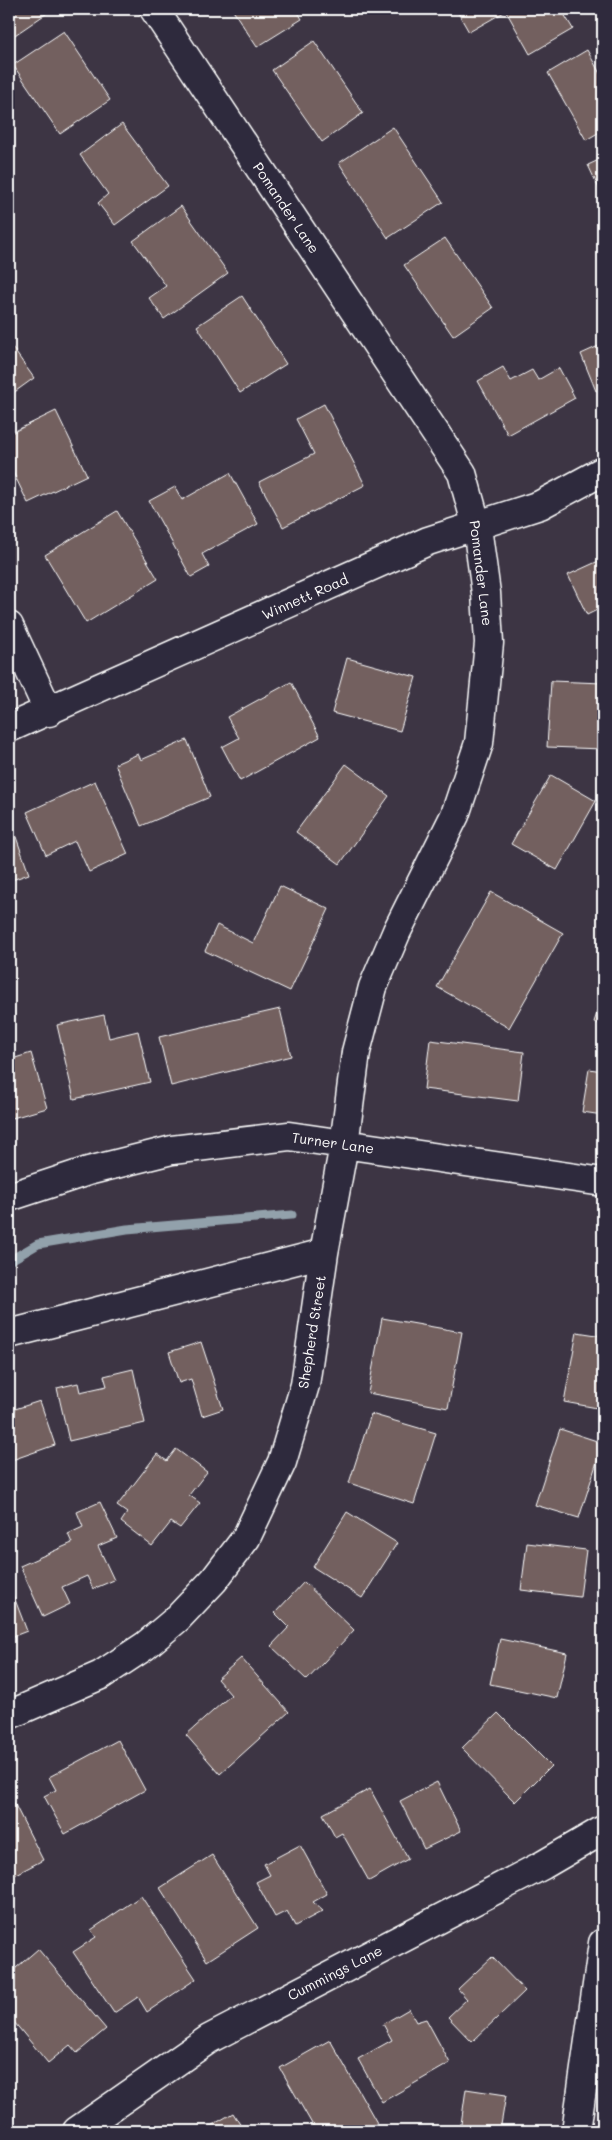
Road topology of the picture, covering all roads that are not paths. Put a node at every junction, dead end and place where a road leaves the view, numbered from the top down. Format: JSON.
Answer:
{"nodes":[{"id":1,"x":154,"y":9,"type":"edge"},
{"id":2,"x":603,"y":471,"type":"edge"},
{"id":3,"x":477,"y":527,"type":"junction"},
{"id":4,"x":9,"y":626,"type":"edge"},
{"id":5,"x":49,"y":712,"type":"junction"},
{"id":6,"x":9,"y":728,"type":"edge"},
{"id":7,"x":344,"y":1145,"type":"junction"},
{"id":8,"x":603,"y":1182,"type":"edge"},
{"id":9,"x":9,"y":1197,"type":"edge"},
{"id":10,"x":324,"y":1253,"type":"junction"},
{"id":11,"x":9,"y":1334,"type":"edge"},
{"id":12,"x":9,"y":1714,"type":"edge"},
{"id":13,"x":603,"y":1830,"type":"edge"},
{"id":14,"x":603,"y":1943,"type":"edge"},
{"id":15,"x":77,"y":2131,"type":"edge"},
{"id":16,"x":576,"y":2131,"type":"edge"}],
"edges":[{"from":1,"to":3,"type":"street","name":"Pomander Lane"},
{"from":2,"to":3,"type":"street","name":"Winnett Road"},
{"from":3,"to":5,"type":"street","name":"Winnett Road"},
{"from":3,"to":7,"type":"street","name":"Pomander Lane"},
{"from":4,"to":5,"type":"street"},
{"from":5,"to":6,"type":"street","name":"Winnett Road"},
{"from":7,"to":8,"type":"street","name":"Turner Lane"},
{"from":7,"to":9,"type":"street","name":"Turner Lane"},
{"from":7,"to":10,"type":"street","name":"Shepherd Street"},
{"from":10,"to":11,"type":"street"},
{"from":10,"to":12,"type":"street","name":"Shepherd Street"},
{"from":13,"to":15,"type":"street","name":"Cummings Lane"},
{"from":14,"to":16,"type":"street"}]}
